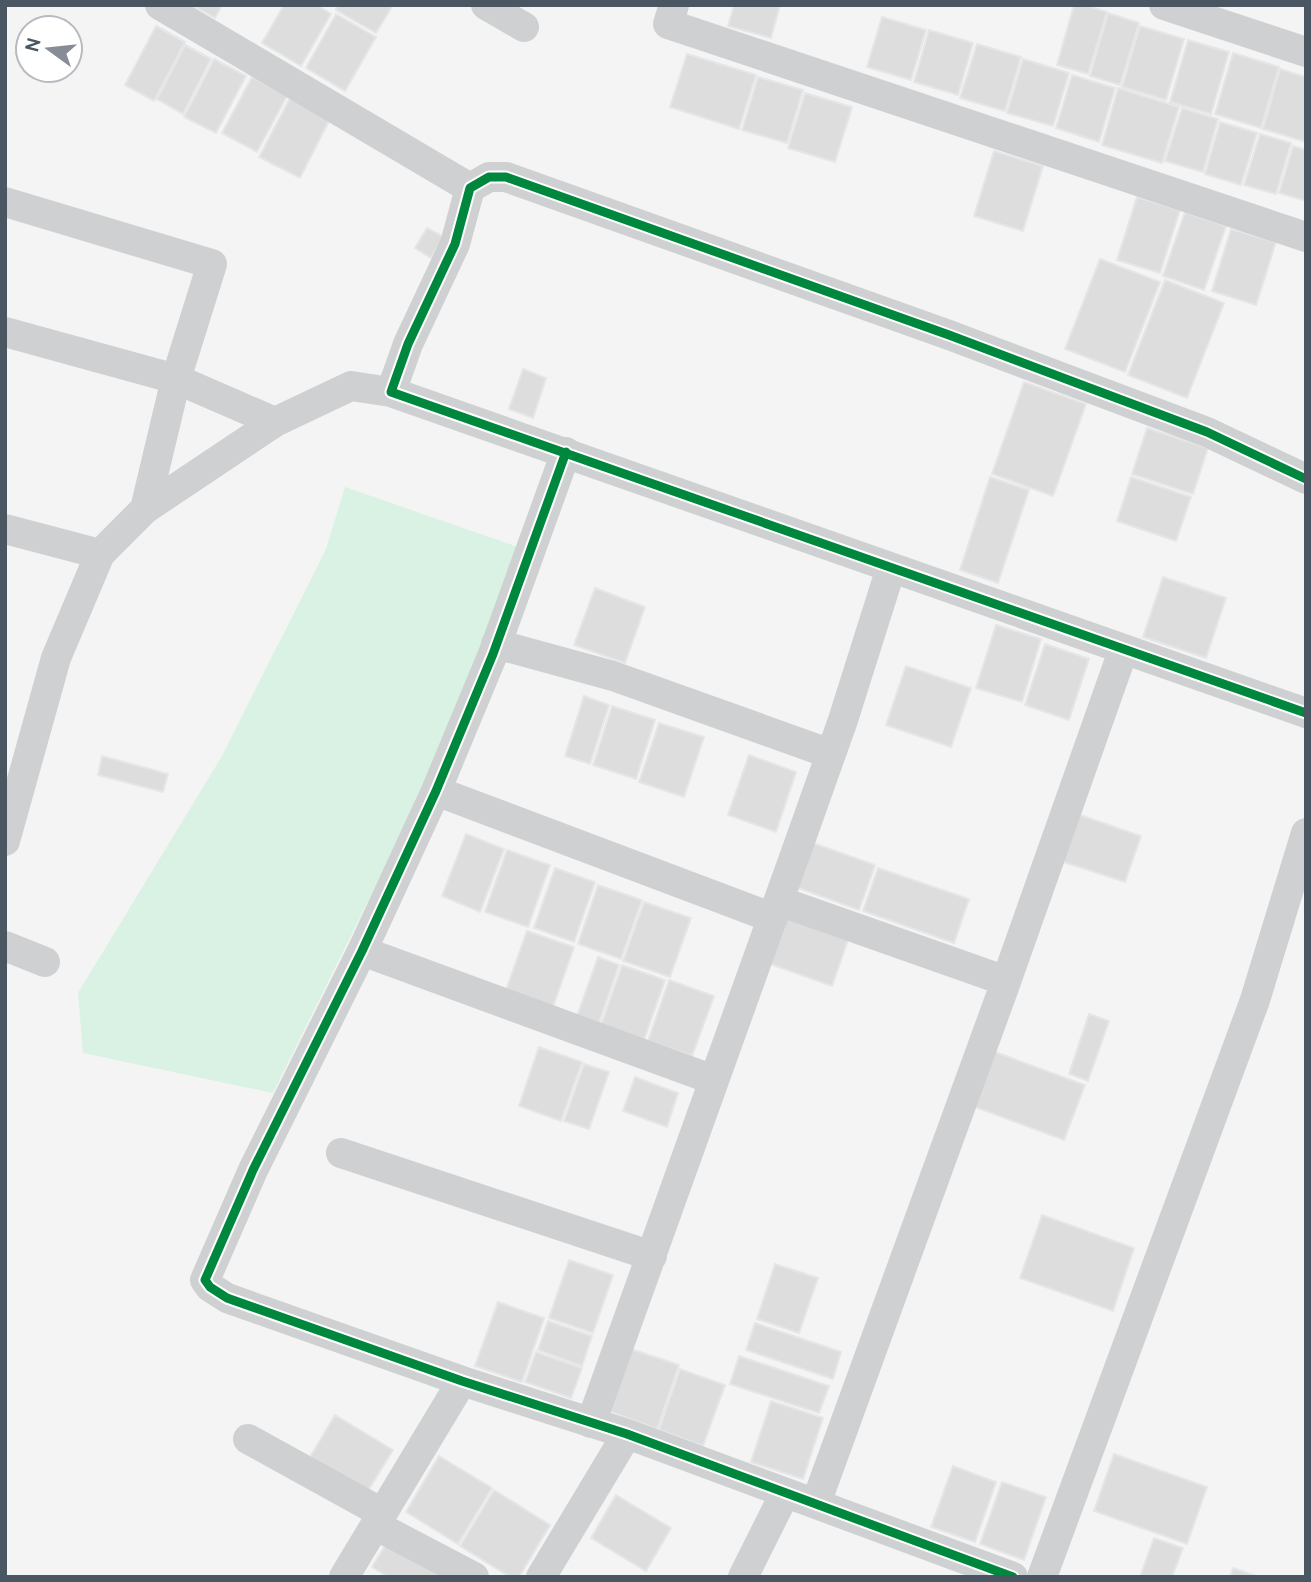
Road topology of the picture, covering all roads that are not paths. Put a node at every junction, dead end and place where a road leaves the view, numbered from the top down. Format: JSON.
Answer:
{"nodes":[{"id":1,"x":160,"y":5,"type":"edge"},
{"id":2,"x":486,"y":5,"type":"edge"},
{"id":3,"x":674,"y":5,"type":"edge"},
{"id":4,"x":1164,"y":5,"type":"edge"},
{"id":5,"x":524,"y":27,"type":"dead end"},
{"id":6,"x":1306,"y":52,"type":"edge"},
{"id":7,"x":470,"y":188,"type":"junction"},
{"id":8,"x":5,"y":202,"type":"edge"},
{"id":9,"x":1306,"y":237,"type":"edge"},
{"id":10,"x":5,"y":332,"type":"edge"},
{"id":11,"x":176,"y":379,"type":"junction"},
{"id":12,"x":391,"y":392,"type":"junction"},
{"id":13,"x":275,"y":422,"type":"junction"},
{"id":14,"x":566,"y":452,"type":"junction"},
{"id":15,"x":1306,"y":479,"type":"edge"},
{"id":16,"x":145,"y":509,"type":"junction"},
{"id":17,"x":5,"y":529,"type":"edge"},
{"id":18,"x":100,"y":554,"type":"junction"},
{"id":19,"x":891,"y":568,"type":"junction"},
{"id":20,"x":496,"y":644,"type":"junction"},
{"id":21,"x":1123,"y":651,"type":"junction"},
{"id":22,"x":1306,"y":713,"type":"edge"},
{"id":23,"x":831,"y":754,"type":"junction"},
{"id":24,"x":436,"y":791,"type":"junction"},
{"id":25,"x":1306,"y":833,"type":"edge"},
{"id":26,"x":5,"y":841,"type":"edge"},
{"id":27,"x":776,"y":910,"type":"junction"},
{"id":28,"x":5,"y":946,"type":"edge"},
{"id":29,"x":362,"y":951,"type":"junction"},
{"id":30,"x":45,"y":962,"type":"dead end"},
{"id":31,"x":1006,"y":981,"type":"junction"},
{"id":32,"x":714,"y":1080,"type":"junction"},
{"id":33,"x":341,"y":1153,"type":"dead end"},
{"id":34,"x":652,"y":1256,"type":"junction"},
{"id":35,"x":462,"y":1381,"type":"junction"},
{"id":36,"x":591,"y":1423,"type":"junction"},
{"id":37,"x":627,"y":1434,"type":"junction"},
{"id":38,"x":248,"y":1439,"type":"dead end"},
{"id":39,"x":785,"y":1493,"type":"junction"},
{"id":40,"x":816,"y":1503,"type":"junction"},
{"id":41,"x":378,"y":1519,"type":"junction"},
{"id":42,"x":344,"y":1577,"type":"edge"},
{"id":43,"x":474,"y":1577,"type":"edge"},
{"id":44,"x":541,"y":1577,"type":"edge"},
{"id":45,"x":743,"y":1577,"type":"edge"},
{"id":46,"x":1013,"y":1577,"type":"edge"},
{"id":47,"x":1042,"y":1577,"type":"edge"}],
"edges":[{"from":1,"to":7,"type":"street"},
{"from":2,"to":5,"type":"street"},
{"from":3,"to":9,"type":"street"},
{"from":4,"to":6,"type":"street"},
{"from":7,"to":12,"type":"street"},
{"from":7,"to":15,"type":"street"},
{"from":8,"to":11,"type":"street"},
{"from":10,"to":11,"type":"street"},
{"from":11,"to":13,"type":"street"},
{"from":11,"to":16,"type":"street"},
{"from":12,"to":13,"type":"street"},
{"from":12,"to":14,"type":"street"},
{"from":13,"to":16,"type":"street"},
{"from":14,"to":19,"type":"street"},
{"from":14,"to":20,"type":"street"},
{"from":16,"to":18,"type":"street"},
{"from":17,"to":18,"type":"street"},
{"from":18,"to":26,"type":"street"},
{"from":19,"to":21,"type":"street"},
{"from":19,"to":23,"type":"street"},
{"from":20,"to":23,"type":"street"},
{"from":20,"to":24,"type":"street"},
{"from":21,"to":22,"type":"street"},
{"from":21,"to":31,"type":"street"},
{"from":23,"to":27,"type":"street"},
{"from":24,"to":27,"type":"street"},
{"from":24,"to":29,"type":"street"},
{"from":25,"to":47,"type":"street"},
{"from":27,"to":31,"type":"street"},
{"from":27,"to":32,"type":"street"},
{"from":28,"to":30,"type":"street"},
{"from":29,"to":32,"type":"street"},
{"from":29,"to":35,"type":"street"},
{"from":31,"to":40,"type":"street"},
{"from":32,"to":34,"type":"street"},
{"from":33,"to":34,"type":"street"},
{"from":34,"to":36,"type":"street"},
{"from":35,"to":36,"type":"street"},
{"from":35,"to":41,"type":"street"},
{"from":36,"to":37,"type":"street"},
{"from":37,"to":39,"type":"street"},
{"from":37,"to":44,"type":"street"},
{"from":38,"to":41,"type":"street"},
{"from":39,"to":40,"type":"street"},
{"from":39,"to":45,"type":"street"},
{"from":40,"to":46,"type":"street"},
{"from":41,"to":42,"type":"street"},
{"from":41,"to":43,"type":"street"}]}
